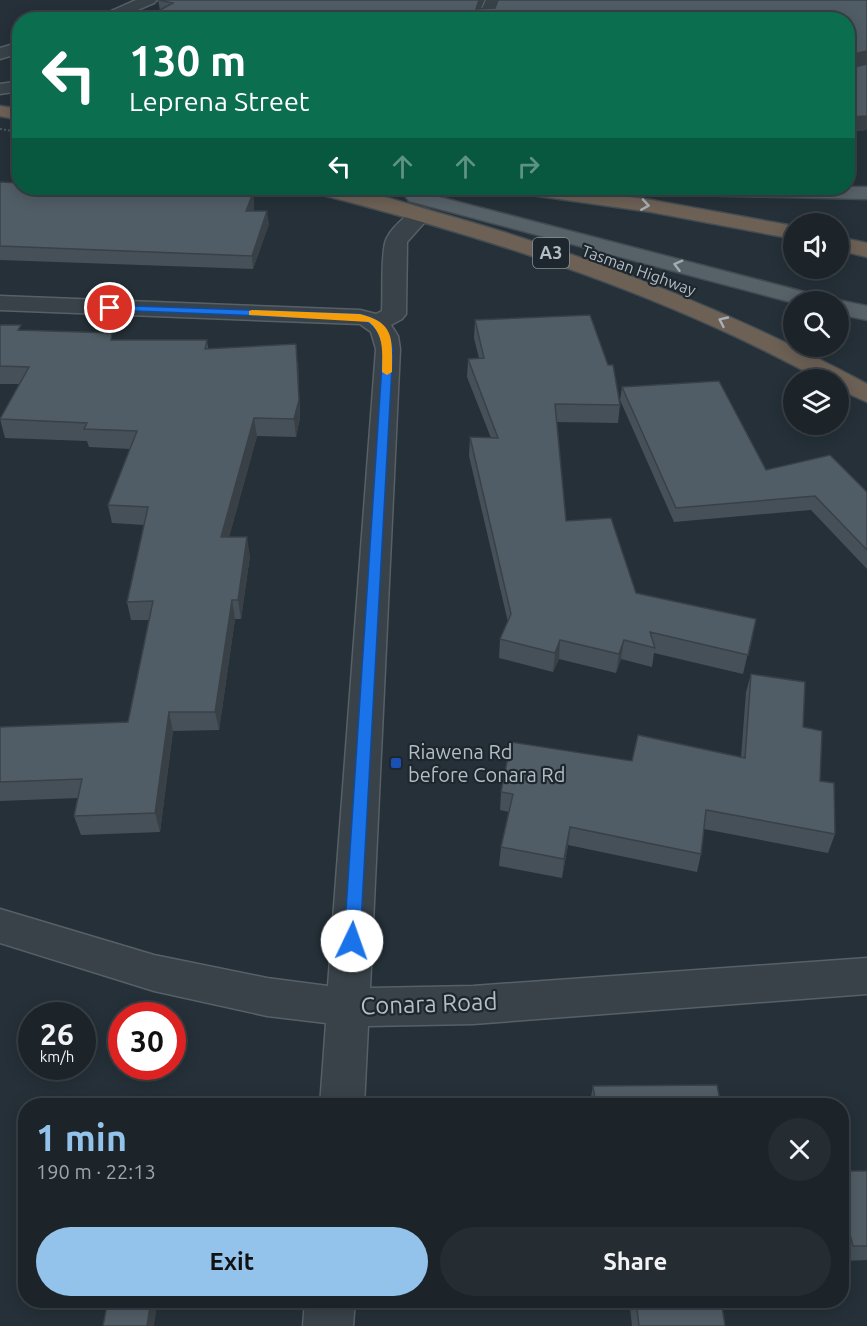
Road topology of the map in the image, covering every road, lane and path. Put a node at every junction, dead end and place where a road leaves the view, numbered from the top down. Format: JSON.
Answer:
{"nodes":[{"id":1,"x":149,"y":0,"type":"edge"},
{"id":2,"x":119,"y":12,"type":"edge"},
{"id":3,"x":360,"y":195,"type":"edge"},
{"id":4,"x":394,"y":195,"type":"edge"},
{"id":5,"x":571,"y":195,"type":"edge"},
{"id":6,"x":419,"y":205,"type":"junction"},
{"id":7,"x":783,"y":231,"type":"edge"},
{"id":8,"x":849,"y":246,"type":"edge"},
{"id":9,"x":867,"y":250,"type":"edge"},
{"id":10,"x":783,"y":294,"type":"edge"},
{"id":11,"x":0,"y":303,"type":"edge"},
{"id":12,"x":849,"y":309,"type":"edge"},
{"id":13,"x":867,"y":313,"type":"edge"},
{"id":14,"x":377,"y":323,"type":"junction"},
{"id":15,"x":783,"y":338,"type":"edge"},
{"id":16,"x":812,"y":357,"type":"edge"},
{"id":17,"x":844,"y":357,"type":"edge"},
{"id":18,"x":867,"y":369,"type":"edge"},
{"id":19,"x":867,"y":394,"type":"edge"},
{"id":20,"x":0,"y":926,"type":"edge"},
{"id":21,"x":867,"y":976,"type":"edge"},
{"id":22,"x":348,"y":1007,"type":"junction"},
{"id":23,"x":342,"y":1098,"type":"edge"},
{"id":24,"x":329,"y":1308,"type":"edge"},
{"id":25,"x":328,"y":1326,"type":"edge"}],
"edges":[{"from":1,"to":2,"type":"street"},
{"from":3,"to":6,"type":"highway","number":"A3"},
{"from":4,"to":6,"type":"highway","name":"Tasman Highway","number":"A3"},
{"from":5,"to":7,"type":"highway","one_way":true},
{"from":10,"to":6,"type":"main road","number":"A3","one_way":true},
{"from":6,"to":14,"type":"street"},
{"from":15,"to":6,"type":"highway","name":"Tasman Highway","number":"A3","one_way":true},
{"from":8,"to":9,"type":"highway"},
{"from":11,"to":14,"type":"street"},
{"from":12,"to":13,"type":"main road"},
{"from":14,"to":22,"type":"street"},
{"from":16,"to":19,"type":"highway","name":"Tasman Highway","number":"A3"},
{"from":17,"to":18,"type":"highway"},
{"from":20,"to":22,"type":"street","name":"Conara Road"},
{"from":21,"to":22,"type":"street","name":"Conara Road"},
{"from":22,"to":23,"type":"street"},
{"from":24,"to":25,"type":"street"}]}
